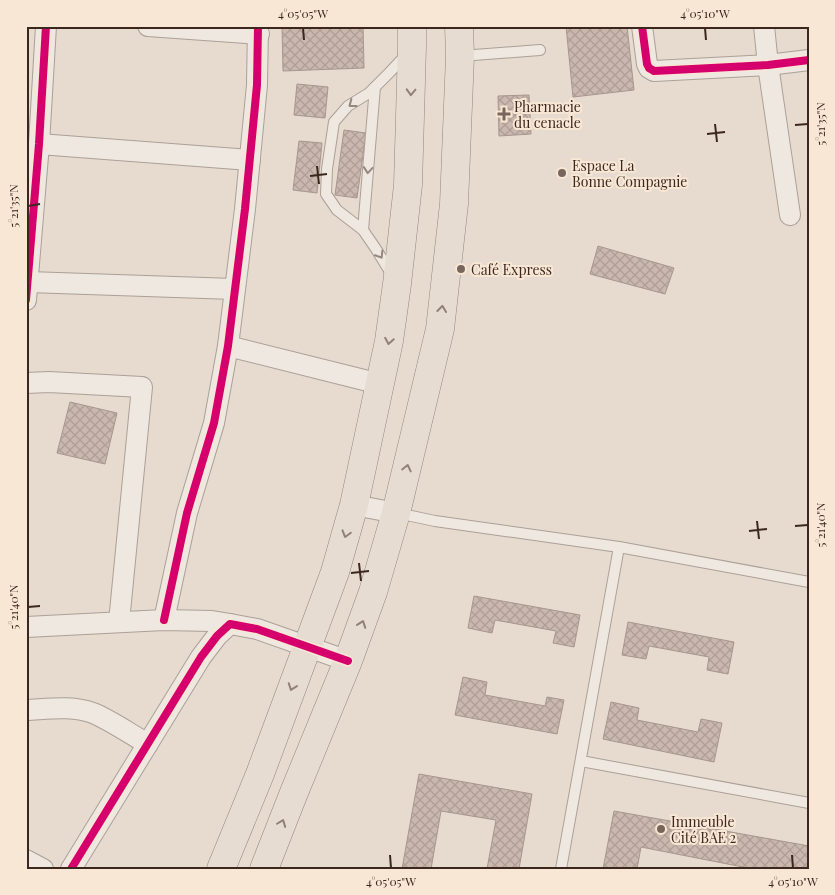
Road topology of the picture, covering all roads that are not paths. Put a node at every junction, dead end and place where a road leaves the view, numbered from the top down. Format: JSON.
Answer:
{"nodes":[{"id":1,"x":46,"y":26,"type":"edge"},
{"id":2,"x":148,"y":26,"type":"edge"},
{"id":3,"x":458,"y":26,"type":"edge"},
{"id":4,"x":642,"y":26,"type":"edge"},
{"id":5,"x":764,"y":26,"type":"edge"},
{"id":6,"x":259,"y":30,"type":"edge"},
{"id":7,"x":412,"y":37,"type":"edge"},
{"id":8,"x":540,"y":50,"type":"dead end"},
{"id":9,"x":460,"y":56,"type":"junction"},
{"id":10,"x":809,"y":60,"type":"edge"},
{"id":11,"x":768,"y":66,"type":"junction"},
{"id":12,"x":375,"y":86,"type":"junction"},
{"id":13,"x":39,"y":144,"type":"junction"},
{"id":14,"x":250,"y":160,"type":"junction"},
{"id":15,"x":790,"y":215,"type":"dead end"},
{"id":16,"x":362,"y":230,"type":"junction"},
{"id":17,"x":397,"y":284,"type":"junction"},
{"id":18,"x":234,"y":290,"type":"junction"},
{"id":19,"x":27,"y":291,"type":"edge"},
{"id":20,"x":228,"y":346,"type":"junction"},
{"id":21,"x":26,"y":383,"type":"edge"},
{"id":22,"x":380,"y":384,"type":"junction"},
{"id":23,"x":354,"y":505,"type":"junction"},
{"id":24,"x":396,"y":513,"type":"junction"},
{"id":25,"x":619,"y":547,"type":"junction"},
{"id":26,"x":809,"y":582,"type":"edge"},
{"id":27,"x":164,"y":620,"type":"junction"},
{"id":28,"x":119,"y":622,"type":"junction"},
{"id":29,"x":230,"y":624,"type":"junction"},
{"id":30,"x":26,"y":627,"type":"edge"},
{"id":31,"x":307,"y":647,"type":"junction"},
{"id":32,"x":348,"y":661,"type":"junction"},
{"id":33,"x":26,"y":710,"type":"edge"},
{"id":34,"x":148,"y":744,"type":"junction"},
{"id":35,"x":580,"y":761,"type":"junction"},
{"id":36,"x":809,"y":803,"type":"edge"},
{"id":37,"x":26,"y":860,"type":"edge"},
{"id":38,"x":43,"y":869,"type":"edge"},
{"id":39,"x":71,"y":869,"type":"edge"},
{"id":40,"x":221,"y":869,"type":"edge"},
{"id":41,"x":264,"y":869,"type":"edge"},
{"id":42,"x":561,"y":869,"type":"edge"}],
"edges":[{"from":1,"to":13,"type":"street"},
{"from":2,"to":6,"type":"street"},
{"from":3,"to":9,"type":"main road"},
{"from":4,"to":11,"type":"street"},
{"from":5,"to":11,"type":"street"},
{"from":6,"to":14,"type":"street"},
{"from":7,"to":12,"type":"lane"},
{"from":7,"to":17,"type":"main road","one_way":true},
{"from":8,"to":9,"type":"lane"},
{"from":24,"to":9,"type":"main road","one_way":true},
{"from":10,"to":11,"type":"street"},
{"from":11,"to":15,"type":"street"},
{"from":12,"to":16,"type":"lane","one_way":true},
{"from":12,"to":16,"type":"lane","one_way":true},
{"from":13,"to":14,"type":"street"},
{"from":13,"to":19,"type":"street"},
{"from":14,"to":18,"type":"street"},
{"from":16,"to":17,"type":"lane","one_way":true},
{"from":17,"to":22,"type":"main road","one_way":true},
{"from":18,"to":19,"type":"street"},
{"from":18,"to":20,"type":"street"},
{"from":20,"to":22,"type":"street"},
{"from":20,"to":27,"type":"street"},
{"from":21,"to":28,"type":"street"},
{"from":22,"to":23,"type":"main road"},
{"from":23,"to":24,"type":"street"},
{"from":23,"to":31,"type":"main road","one_way":true},
{"from":24,"to":25,"type":"lane"},
{"from":32,"to":24,"type":"main road","one_way":true},
{"from":25,"to":26,"type":"lane"},
{"from":25,"to":35,"type":"lane"},
{"from":27,"to":28,"type":"street"},
{"from":27,"to":29,"type":"street"},
{"from":28,"to":30,"type":"street"},
{"from":29,"to":31,"type":"street"},
{"from":29,"to":34,"type":"street"},
{"from":31,"to":32,"type":"street"},
{"from":31,"to":40,"type":"main road","one_way":true},
{"from":41,"to":32,"type":"main road","one_way":true},
{"from":33,"to":34,"type":"street"},
{"from":34,"to":39,"type":"street"},
{"from":35,"to":36,"type":"lane"},
{"from":35,"to":42,"type":"lane"},
{"from":37,"to":38,"type":"street"}]}
